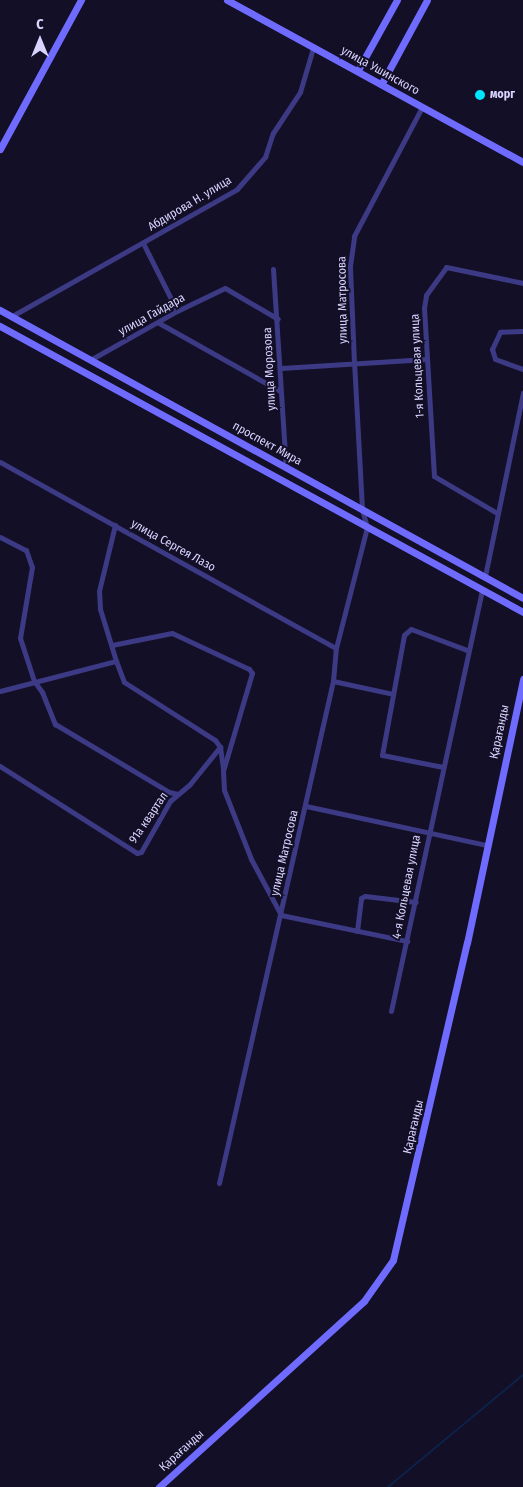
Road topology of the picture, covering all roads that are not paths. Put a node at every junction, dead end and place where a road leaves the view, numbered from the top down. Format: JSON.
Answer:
{"nodes":[{"id":1,"x":81,"y":0,"type":"edge"},
{"id":2,"x":227,"y":0,"type":"edge"},
{"id":3,"x":397,"y":0,"type":"edge"},
{"id":4,"x":427,"y":0,"type":"edge"},
{"id":5,"x":313,"y":48,"type":"junction"},
{"id":6,"x":358,"y":70,"type":"junction"},
{"id":7,"x":382,"y":83,"type":"junction"},
{"id":8,"x":422,"y":107,"type":"junction"},
{"id":9,"x":0,"y":149,"type":"edge"},
{"id":10,"x":523,"y":162,"type":"edge"},
{"id":11,"x":143,"y":243,"type":"junction"},
{"id":12,"x":273,"y":269,"type":"dead end"},
{"id":13,"x":523,"y":283,"type":"edge"},
{"id":14,"x":0,"y":310,"type":"edge"},
{"id":15,"x":177,"y":311,"type":"junction"},
{"id":16,"x":12,"y":316,"type":"junction"},
{"id":17,"x":278,"y":318,"type":"junction"},
{"id":18,"x":159,"y":324,"type":"junction"},
{"id":19,"x":0,"y":326,"type":"edge"},
{"id":20,"x":523,"y":331,"type":"edge"},
{"id":21,"x":427,"y":359,"type":"junction"},
{"id":22,"x":90,"y":360,"type":"junction"},
{"id":23,"x":354,"y":364,"type":"junction"},
{"id":24,"x":281,"y":368,"type":"junction"},
{"id":25,"x":523,"y":370,"type":"edge"},
{"id":26,"x":280,"y":391,"type":"junction"},
{"id":27,"x":523,"y":393,"type":"edge"},
{"id":28,"x":0,"y":462,"type":"edge"},
{"id":29,"x":286,"y":468,"type":"junction"},
{"id":30,"x":362,"y":509,"type":"junction"},
{"id":31,"x":497,"y":512,"type":"junction"},
{"id":32,"x":115,"y":526,"type":"junction"},
{"id":33,"x":367,"y":527,"type":"junction"},
{"id":34,"x":0,"y":537,"type":"edge"},
{"id":35,"x":485,"y":576,"type":"junction"},
{"id":36,"x":482,"y":590,"type":"junction"},
{"id":37,"x":523,"y":598,"type":"edge"},
{"id":38,"x":523,"y":612,"type":"edge"},
{"id":39,"x":112,"y":646,"type":"junction"},
{"id":40,"x":336,"y":648,"type":"junction"},
{"id":41,"x":467,"y":650,"type":"junction"},
{"id":42,"x":116,"y":661,"type":"junction"},
{"id":43,"x":523,"y":679,"type":"edge"},
{"id":44,"x":34,"y":680,"type":"junction"},
{"id":45,"x":333,"y":681,"type":"junction"},
{"id":46,"x":0,"y":691,"type":"edge"},
{"id":47,"x":393,"y":694,"type":"junction"},
{"id":48,"x":220,"y":748,"type":"junction"},
{"id":49,"x":0,"y":766,"type":"edge"},
{"id":50,"x":444,"y":767,"type":"junction"},
{"id":51,"x":223,"y":772,"type":"junction"},
{"id":52,"x":178,"y":794,"type":"junction"},
{"id":53,"x":306,"y":806,"type":"junction"},
{"id":54,"x":428,"y":831,"type":"junction"},
{"id":55,"x":487,"y":846,"type":"junction"},
{"id":56,"x":416,"y":902,"type":"junction"},
{"id":57,"x":281,"y":915,"type":"junction"},
{"id":58,"x":358,"y":930,"type":"junction"},
{"id":59,"x":407,"y":941,"type":"junction"},
{"id":60,"x":391,"y":1011,"type":"dead end"},
{"id":61,"x":219,"y":1183,"type":"dead end"},
{"id":62,"x":159,"y":1487,"type":"edge"}],
"edges":[{"from":1,"to":9,"type":"main road"},
{"from":2,"to":5,"type":"main road","name":"улица Ушинского"},
{"from":3,"to":6,"type":"main road"},
{"from":4,"to":7,"type":"main road"},
{"from":5,"to":6,"type":"main road","name":"улица Ушинского"},
{"from":5,"to":11,"type":"street","name":"Абдирова Н. улица"},
{"from":6,"to":7,"type":"main road","name":"улица Ушинского"},
{"from":7,"to":8,"type":"main road","name":"улица Ушинского"},
{"from":8,"to":10,"type":"main road","name":"улица Ушинского"},
{"from":8,"to":23,"type":"street","name":"улица Матросова"},
{"from":11,"to":15,"type":"street"},
{"from":11,"to":16,"type":"street","name":"Абдирова Н. улица"},
{"from":12,"to":17,"type":"street","name":"улица Морозова"},
{"from":13,"to":21,"type":"street","name":"1-я Кольцевая улица"},
{"from":14,"to":16,"type":"main road","name":"проспект Мира"},
{"from":15,"to":17,"type":"street","name":"улица Гайдара"},
{"from":15,"to":18,"type":"street","name":"улица Гайдара"},
{"from":16,"to":22,"type":"main road","name":"проспект Мира"},
{"from":17,"to":24,"type":"street","name":"улица Морозова"},
{"from":18,"to":22,"type":"street","name":"улица Гайдара"},
{"from":18,"to":26,"type":"street"},
{"from":19,"to":33,"type":"main road","name":"проспект Мира"},
{"from":20,"to":25,"type":"street"},
{"from":21,"to":23,"type":"street"},
{"from":21,"to":31,"type":"street","name":"1-я Кольцевая улица"},
{"from":22,"to":29,"type":"main road","name":"проспект Мира"},
{"from":23,"to":24,"type":"street"},
{"from":23,"to":30,"type":"street","name":"улица Матросова"},
{"from":24,"to":26,"type":"street","name":"улица Морозова"},
{"from":26,"to":29,"type":"street","name":"улица Морозова"},
{"from":27,"to":31,"type":"street"},
{"from":28,"to":32,"type":"street","name":"улица Сергея Лазо"},
{"from":29,"to":30,"type":"main road","name":"проспект Мира"},
{"from":30,"to":33,"type":"street","name":"улица Матросова"},
{"from":30,"to":35,"type":"main road","name":"проспект Мира"},
{"from":31,"to":35,"type":"street"},
{"from":32,"to":39,"type":"street"},
{"from":32,"to":40,"type":"street","name":"улица Сергея Лазо"},
{"from":33,"to":36,"type":"main road","name":"проспект Мира"},
{"from":33,"to":40,"type":"street","name":"улица Матросова"},
{"from":34,"to":44,"type":"street","name":"91а квартал"},
{"from":35,"to":37,"type":"main road","name":"проспект Мира"},
{"from":36,"to":38,"type":"main road","name":"проспект Мира"},
{"from":36,"to":41,"type":"street","name":"4-я Кольцевая улица"},
{"from":39,"to":42,"type":"street"},
{"from":39,"to":51,"type":"street"},
{"from":40,"to":45,"type":"street","name":"улица Матросова"},
{"from":41,"to":47,"type":"street"},
{"from":41,"to":50,"type":"street","name":"4-я Кольцевая улица"},
{"from":42,"to":44,"type":"street"},
{"from":42,"to":48,"type":"street"},
{"from":43,"to":55,"type":"main road","name":"Қарағанды"},
{"from":44,"to":46,"type":"street"},
{"from":44,"to":52,"type":"street","name":"91а квартал"},
{"from":45,"to":47,"type":"street"},
{"from":45,"to":53,"type":"street","name":"улица Матросова"},
{"from":47,"to":50,"type":"street"},
{"from":48,"to":51,"type":"street"},
{"from":48,"to":52,"type":"street"},
{"from":49,"to":52,"type":"street","name":"91а квартал"},
{"from":50,"to":54,"type":"street","name":"4-я Кольцевая улица"},
{"from":51,"to":57,"type":"street"},
{"from":53,"to":54,"type":"street"},
{"from":53,"to":57,"type":"street","name":"улица Матросова"},
{"from":54,"to":55,"type":"street"},
{"from":54,"to":56,"type":"street","name":"4-я Кольцевая улица"},
{"from":55,"to":62,"type":"main road","name":"Қарағанды"},
{"from":56,"to":58,"type":"street"},
{"from":56,"to":59,"type":"street","name":"4-я Кольцевая улица"},
{"from":57,"to":58,"type":"street"},
{"from":57,"to":61,"type":"street","name":"улица Матросова"},
{"from":58,"to":59,"type":"street"},
{"from":59,"to":60,"type":"street","name":"4-я Кольцевая улица"}]}
